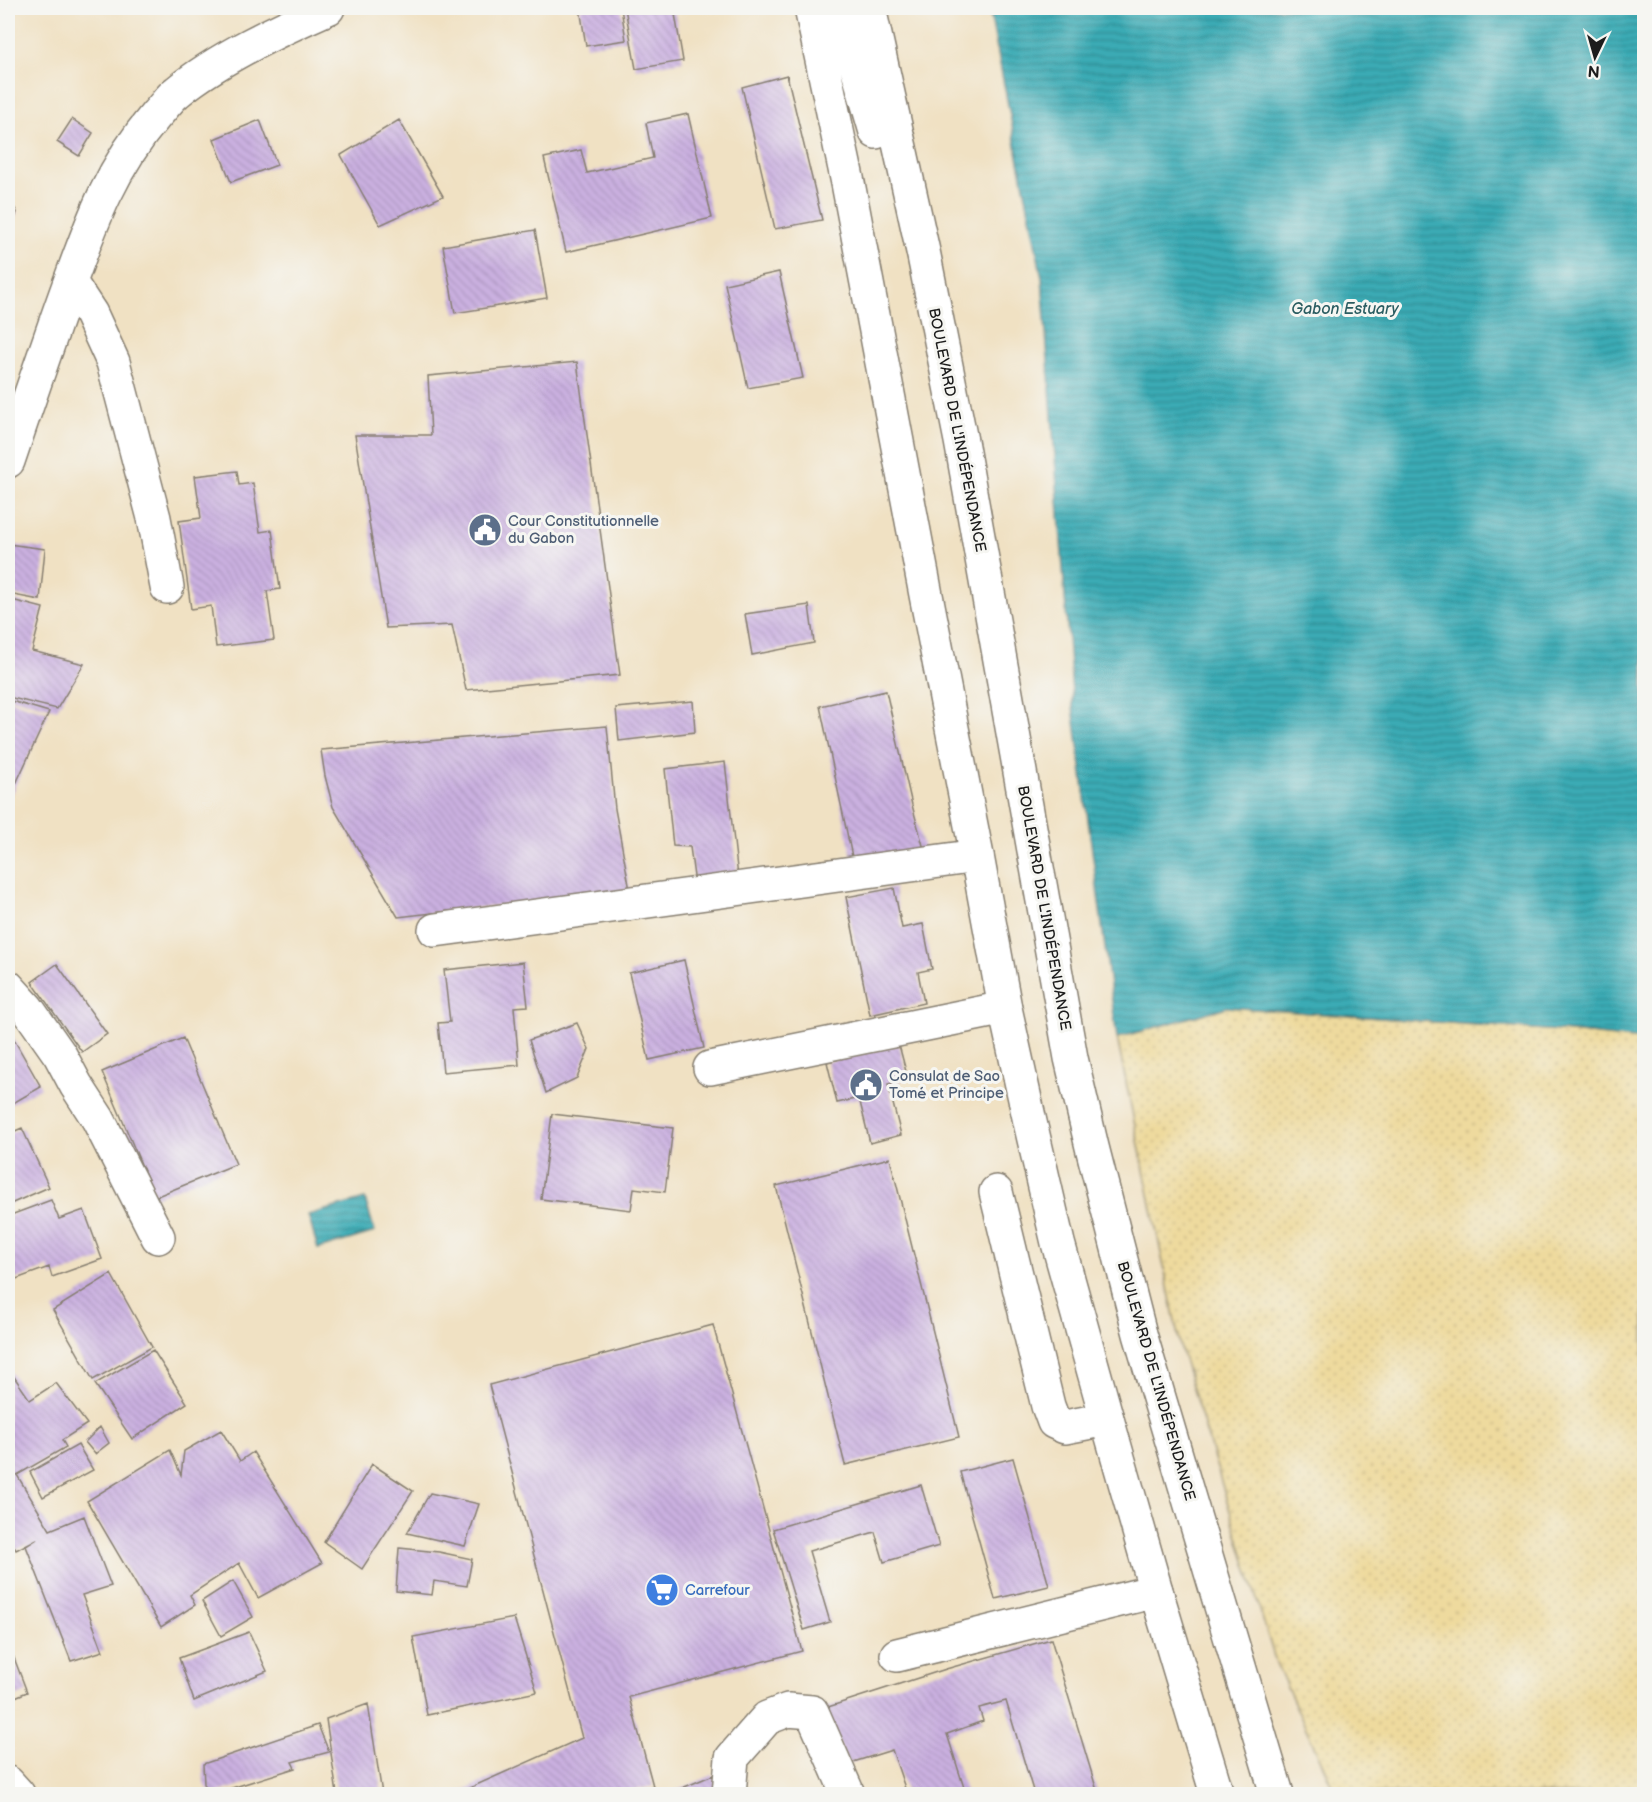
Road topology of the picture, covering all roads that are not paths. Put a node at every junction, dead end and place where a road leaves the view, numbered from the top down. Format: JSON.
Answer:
{"nodes":[{"id":1,"x":328,"y":8,"type":"edge"},
{"id":2,"x":840,"y":8,"type":"edge"},
{"id":3,"x":869,"y":8,"type":"edge"},
{"id":4,"x":810,"y":15,"type":"edge"},
{"id":5,"x":924,"y":256,"type":"junction"},
{"id":6,"x":70,"y":282,"type":"junction"},
{"id":7,"x":8,"y":461,"type":"edge"},
{"id":8,"x":167,"y":587,"type":"dead end"},
{"id":9,"x":977,"y":856,"type":"junction"},
{"id":10,"x":435,"y":930,"type":"dead end"},
{"id":11,"x":8,"y":987,"type":"edge"},
{"id":12,"x":1005,"y":1008,"type":"junction"},
{"id":13,"x":710,"y":1068,"type":"dead end"},
{"id":14,"x":996,"y":1192,"type":"dead end"},
{"id":15,"x":158,"y":1237,"type":"dead end"},
{"id":16,"x":1107,"y":1419,"type":"junction"},
{"id":17,"x":1155,"y":1591,"type":"junction"},
{"id":18,"x":897,"y":1655,"type":"dead end"},
{"id":19,"x":8,"y":1783,"type":"edge"},
{"id":20,"x":18,"y":1794,"type":"edge"},
{"id":21,"x":729,"y":1794,"type":"edge"},
{"id":22,"x":848,"y":1794,"type":"edge"},
{"id":23,"x":1217,"y":1794,"type":"edge"},
{"id":24,"x":1277,"y":1794,"type":"edge"}],
"edges":[{"from":1,"to":6,"type":"main road"},
{"from":2,"to":5,"type":"main road"},
{"from":3,"to":5,"type":"main road","name":"BOULEVARD DE L'INDÉPENDANCE"},
{"from":4,"to":9,"type":"main road"},
{"from":5,"to":24,"type":"main road","name":"BOULEVARD DE L'INDÉPENDANCE"},
{"from":6,"to":7,"type":"main road"},
{"from":6,"to":8,"type":"main road"},
{"from":9,"to":10,"type":"main road"},
{"from":9,"to":12,"type":"main road"},
{"from":11,"to":15,"type":"main road"},
{"from":12,"to":13,"type":"main road"},
{"from":12,"to":16,"type":"main road"},
{"from":14,"to":16,"type":"main road"},
{"from":16,"to":17,"type":"main road"},
{"from":17,"to":18,"type":"main road"},
{"from":17,"to":23,"type":"main road"},
{"from":19,"to":20,"type":"main road"},
{"from":21,"to":22,"type":"main road"}]}
